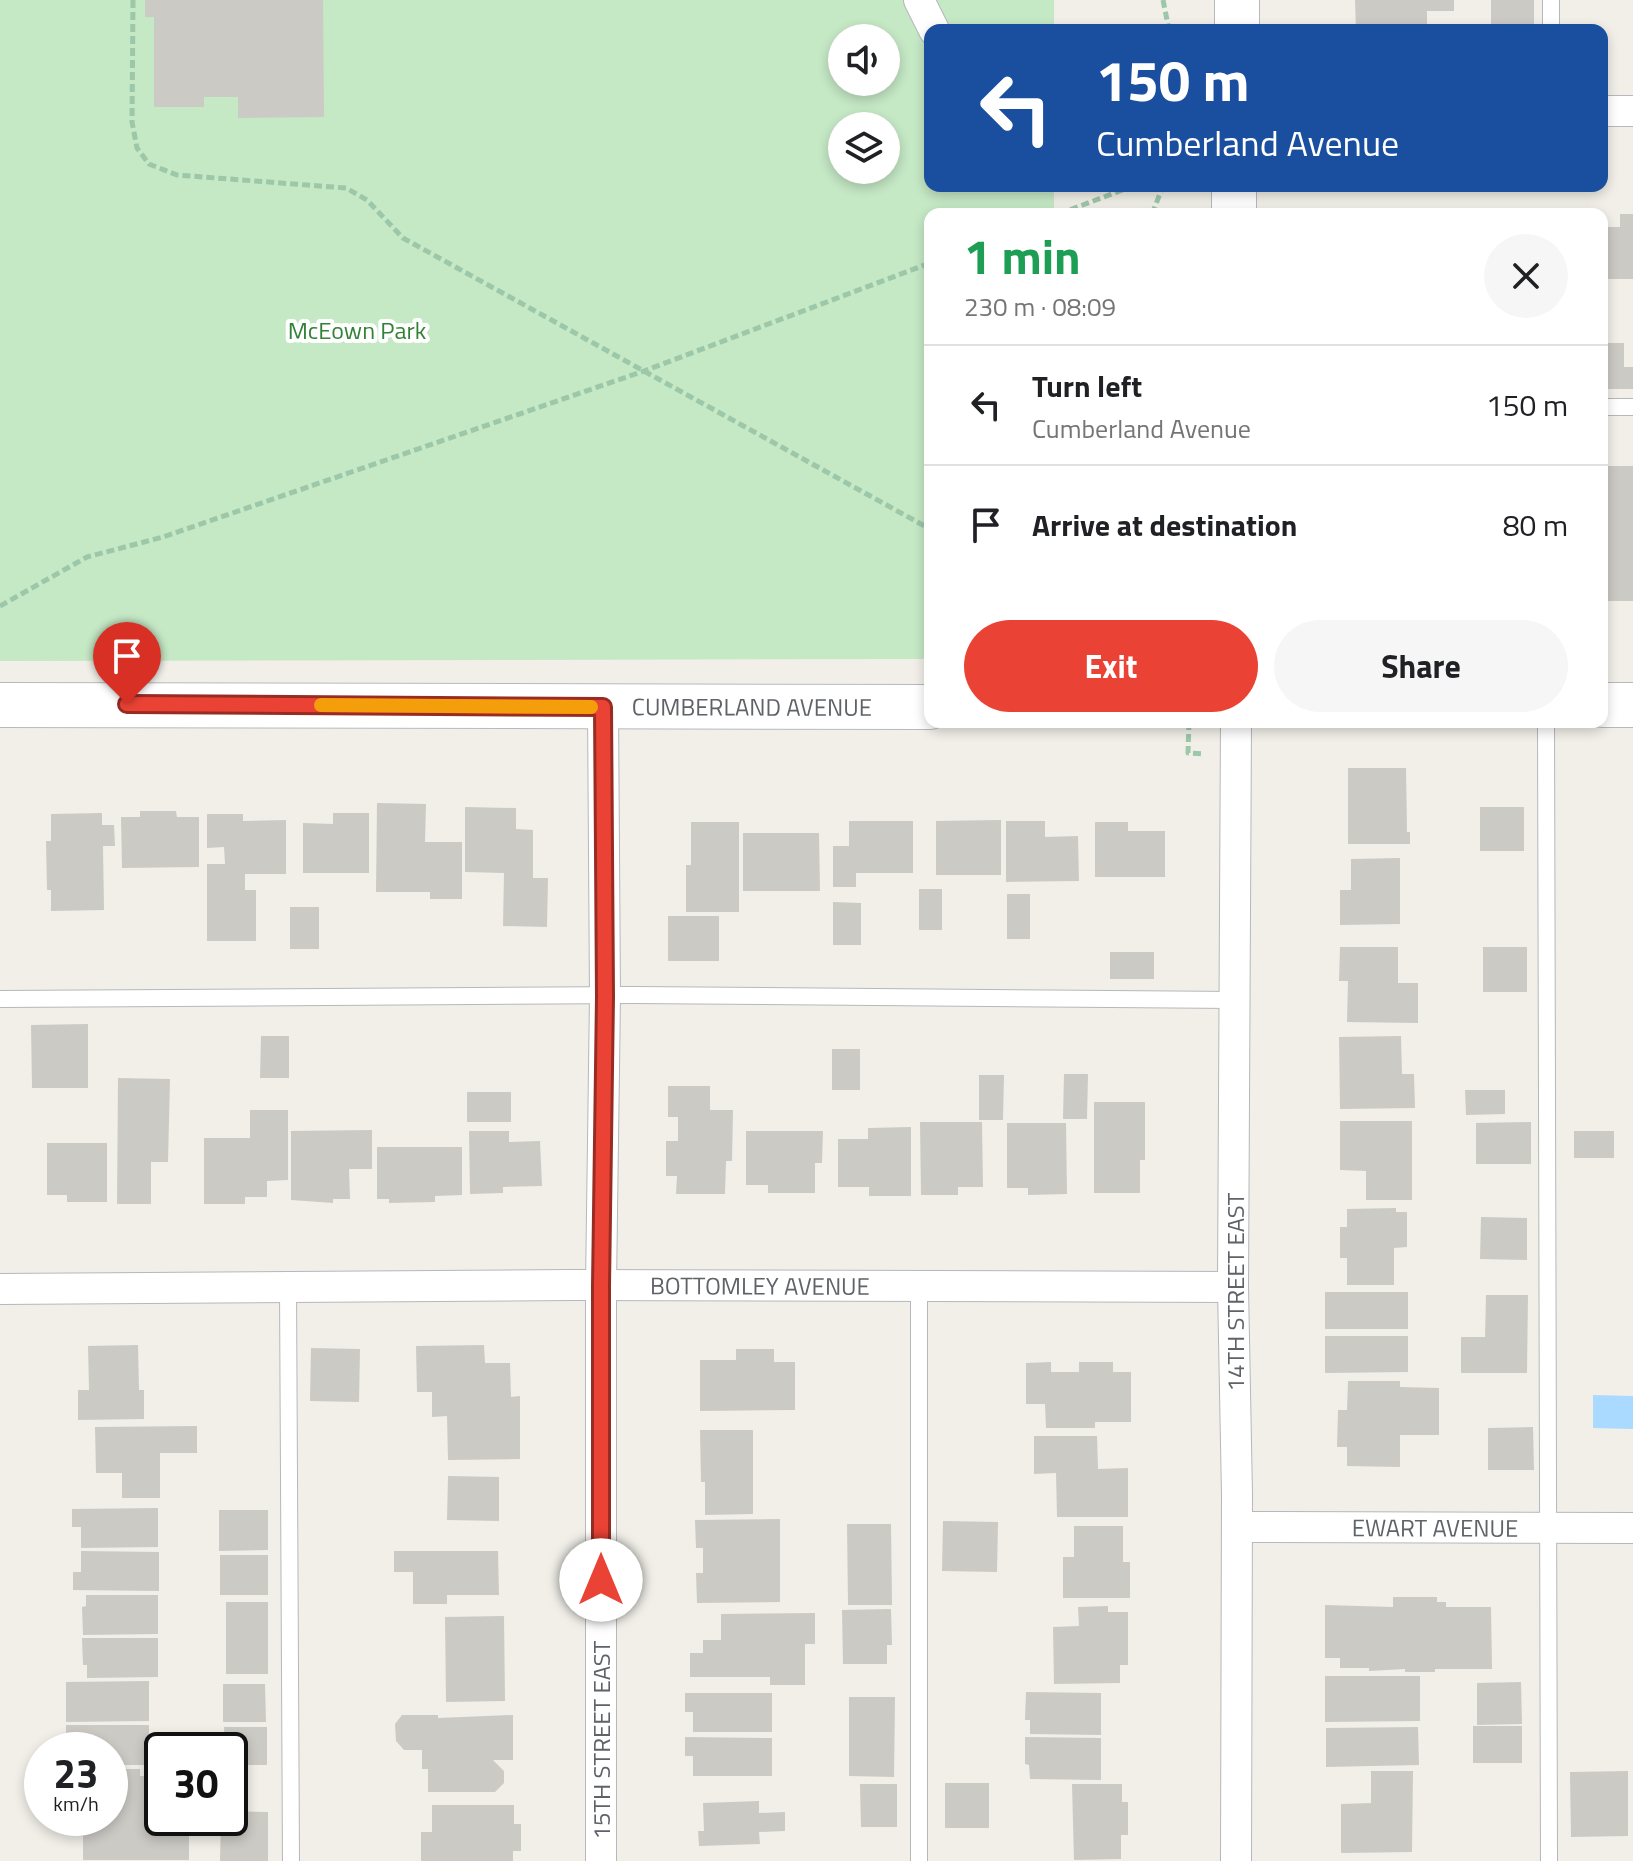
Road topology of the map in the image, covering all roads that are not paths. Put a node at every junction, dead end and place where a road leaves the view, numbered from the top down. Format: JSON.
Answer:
{"nodes":[{"id":1,"x":919,"y":0,"type":"edge"},
{"id":2,"x":1237,"y":0,"type":"edge"},
{"id":3,"x":1551,"y":0,"type":"edge"},
{"id":4,"x":931,"y":24,"type":"edge"},
{"id":5,"x":1237,"y":24,"type":"edge"},
{"id":6,"x":1551,"y":24,"type":"edge"},
{"id":7,"x":1608,"y":111,"type":"edge"},
{"id":8,"x":1633,"y":111,"type":"edge"},
{"id":9,"x":1608,"y":407,"type":"edge"},
{"id":10,"x":1633,"y":407,"type":"edge"},
{"id":11,"x":0,"y":705,"type":"edge"},
{"id":12,"x":1608,"y":705,"type":"edge"},
{"id":13,"x":1633,"y":705,"type":"edge"},
{"id":14,"x":603,"y":707,"type":"junction"},
{"id":15,"x":924,"y":707,"type":"edge"},
{"id":16,"x":1236,"y":728,"type":"edge"},
{"id":17,"x":1546,"y":728,"type":"edge"},
{"id":18,"x":605,"y":996,"type":"junction"},
{"id":19,"x":0,"y":999,"type":"edge"},
{"id":20,"x":1236,"y":1000,"type":"junction"},
{"id":21,"x":288,"y":1286,"type":"junction"},
{"id":22,"x":601,"y":1286,"type":"junction"},
{"id":23,"x":919,"y":1286,"type":"junction"},
{"id":24,"x":1233,"y":1287,"type":"junction"},
{"id":25,"x":0,"y":1289,"type":"edge"},
{"id":26,"x":1237,"y":1527,"type":"junction"},
{"id":27,"x":1548,"y":1528,"type":"junction"},
{"id":28,"x":1633,"y":1528,"type":"edge"},
{"id":29,"x":291,"y":1861,"type":"edge"},
{"id":30,"x":601,"y":1861,"type":"edge"},
{"id":31,"x":919,"y":1861,"type":"edge"},
{"id":32,"x":1236,"y":1861,"type":"edge"},
{"id":33,"x":1549,"y":1861,"type":"edge"}],
"edges":[{"from":1,"to":4,"type":"street"},
{"from":2,"to":5,"type":"main road"},
{"from":3,"to":6,"type":"lane"},
{"from":7,"to":8,"type":"street"},
{"from":9,"to":10,"type":"lane"},
{"from":11,"to":14,"type":"main road","name":"CUMBERLAND AVENUE"},
{"from":12,"to":13,"type":"main road"},
{"from":14,"to":15,"type":"main road","name":"CUMBERLAND AVENUE"},
{"from":14,"to":18,"type":"street","name":"15TH STREET EAST"},
{"from":16,"to":20,"type":"street","name":"14TH STREET EAST"},
{"from":17,"to":27,"type":"lane"},
{"from":18,"to":19,"type":"lane"},
{"from":18,"to":20,"type":"lane"},
{"from":18,"to":22,"type":"street","name":"15TH STREET EAST"},
{"from":20,"to":24,"type":"street","name":"14TH STREET EAST"},
{"from":21,"to":22,"type":"street","name":"BOTTOMLEY AVENUE"},
{"from":21,"to":25,"type":"street","name":"BOTTOMLEY AVENUE"},
{"from":21,"to":29,"type":"lane"},
{"from":22,"to":23,"type":"street","name":"BOTTOMLEY AVENUE"},
{"from":22,"to":30,"type":"street","name":"15TH STREET EAST"},
{"from":23,"to":24,"type":"street","name":"BOTTOMLEY AVENUE"},
{"from":23,"to":31,"type":"lane"},
{"from":24,"to":26,"type":"street","name":"14TH STREET EAST"},
{"from":26,"to":27,"type":"street","name":"EWART AVENUE"},
{"from":26,"to":32,"type":"street","name":"14TH STREET EAST"},
{"from":27,"to":28,"type":"street","name":"EWART AVENUE"},
{"from":27,"to":33,"type":"lane"}]}
